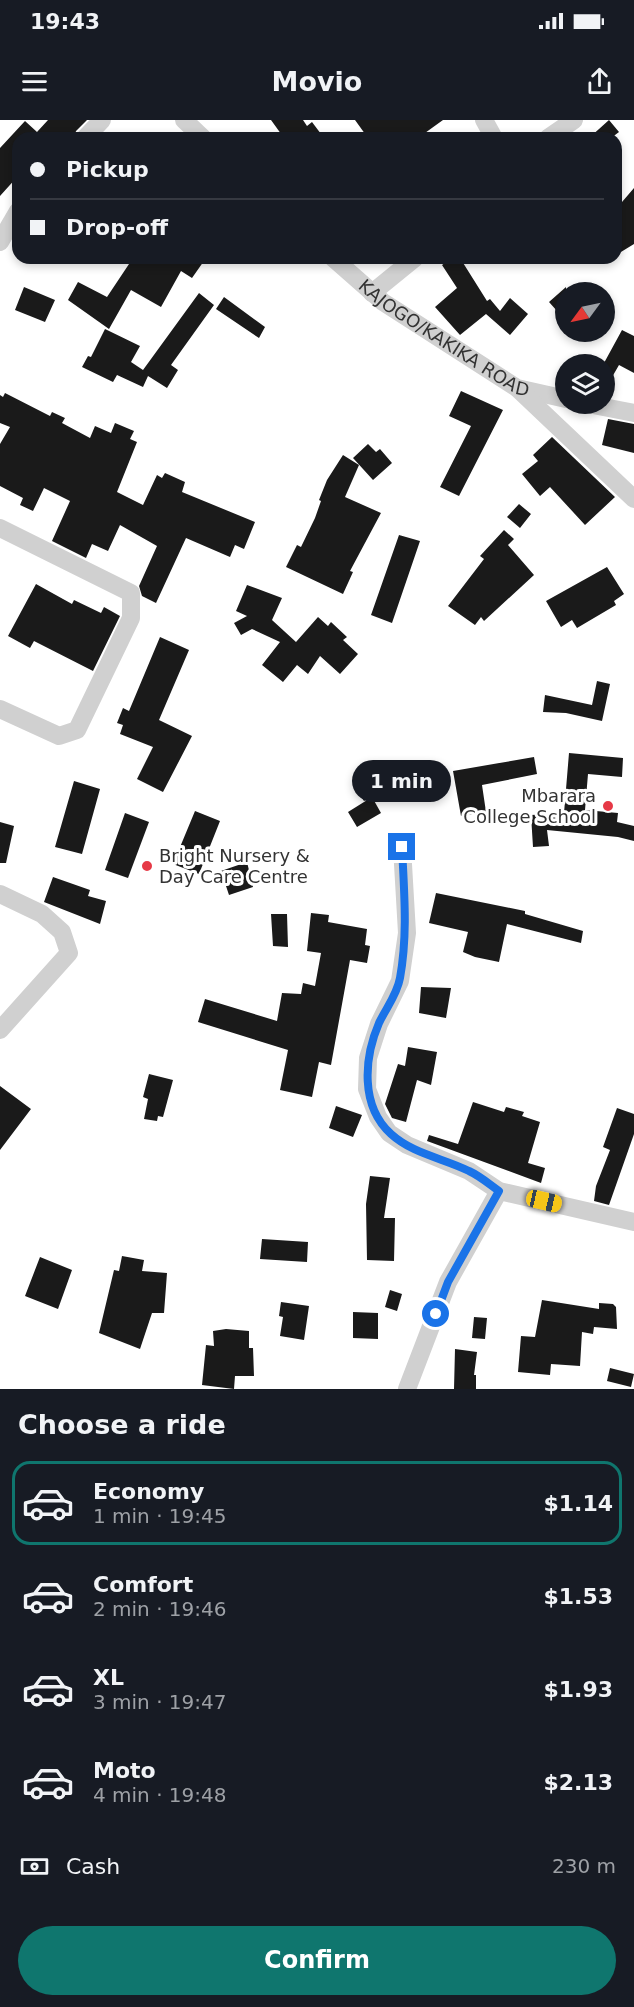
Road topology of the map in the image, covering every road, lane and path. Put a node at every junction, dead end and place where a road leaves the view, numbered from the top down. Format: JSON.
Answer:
{"nodes":[{"id":1,"x":102,"y":120,"type":"edge"},
{"id":2,"x":184,"y":120,"type":"edge"},
{"id":3,"x":574,"y":120,"type":"edge"},
{"id":4,"x":91,"y":132,"type":"edge"},
{"id":5,"x":197,"y":132,"type":"edge"},
{"id":6,"x":557,"y":132,"type":"edge"},
{"id":7,"x":12,"y":221,"type":"edge"},
{"id":8,"x":0,"y":242,"type":"edge"},
{"id":9,"x":340,"y":264,"type":"edge"},
{"id":10,"x":408,"y":264,"type":"edge"},
{"id":11,"x":372,"y":293,"type":"junction"},
{"id":12,"x":517,"y":388,"type":"junction"},
{"id":13,"x":555,"y":397,"type":"edge"},
{"id":14,"x":615,"y":409,"type":"edge"},
{"id":15,"x":634,"y":413,"type":"edge"},
{"id":16,"x":634,"y":499,"type":"edge"},
{"id":17,"x":0,"y":528,"type":"edge"},
{"id":18,"x":0,"y":709,"type":"edge"},
{"id":19,"x":402,"y":847,"type":"dead end"},
{"id":20,"x":0,"y":894,"type":"edge"},
{"id":21,"x":0,"y":1030,"type":"edge"},
{"id":22,"x":499,"y":1191,"type":"junction"},
{"id":23,"x":634,"y":1222,"type":"edge"},
{"id":24,"x":408,"y":1389,"type":"edge"}],
"edges":[{"from":1,"to":4,"type":"street"},
{"from":2,"to":5,"type":"street"},
{"from":3,"to":6,"type":"street"},
{"from":7,"to":8,"type":"street"},
{"from":9,"to":11,"type":"street","name":"KAJOGO/KAKIKA ROAD"},
{"from":10,"to":11,"type":"street"},
{"from":11,"to":12,"type":"street","name":"KAJOGO/KAKIKA ROAD"},
{"from":12,"to":13,"type":"street","name":"KAJOGO/KAKIKA ROAD"},
{"from":12,"to":16,"type":"street"},
{"from":14,"to":15,"type":"street"},
{"from":17,"to":18,"type":"street"},
{"from":19,"to":22,"type":"street"},
{"from":20,"to":21,"type":"street"},
{"from":22,"to":23,"type":"street"},
{"from":22,"to":24,"type":"street"}]}
